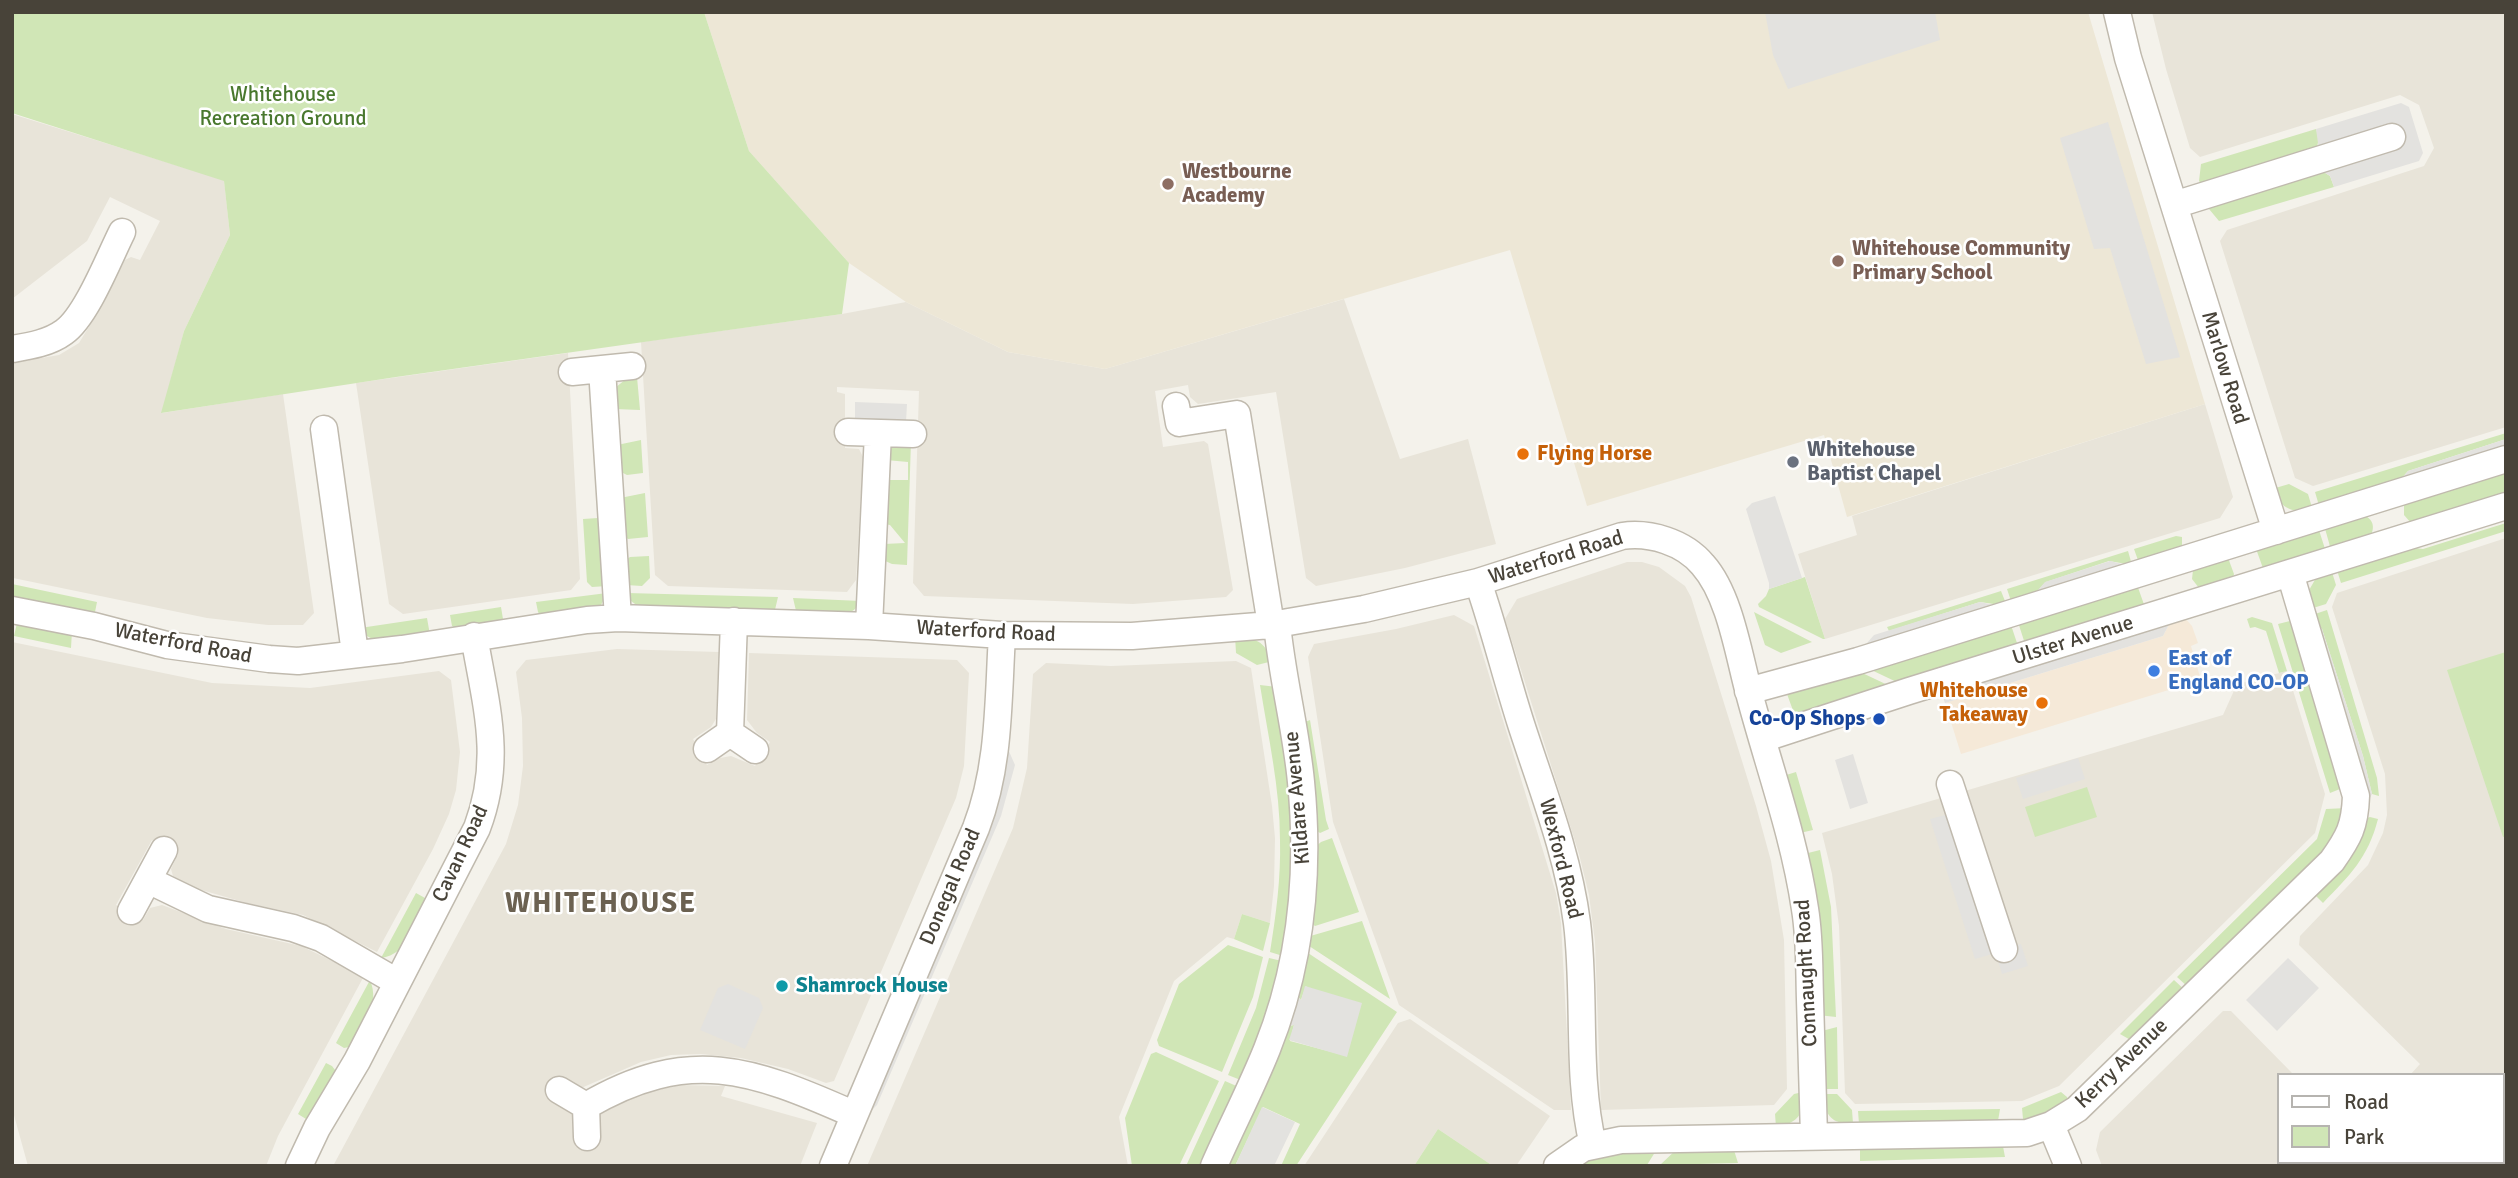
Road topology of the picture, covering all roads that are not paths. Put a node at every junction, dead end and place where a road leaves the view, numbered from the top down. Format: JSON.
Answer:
{"nodes":[{"id":1,"x":2117,"y":12,"type":"edge"},
{"id":2,"x":2392,"y":137,"type":"dead end"},
{"id":3,"x":2174,"y":205,"type":"junction"},
{"id":4,"x":122,"y":233,"type":"dead end"},
{"id":5,"x":12,"y":349,"type":"edge"},
{"id":6,"x":632,"y":366,"type":"dead end"},
{"id":7,"x":603,"y":369,"type":"junction"},
{"id":8,"x":572,"y":372,"type":"dead end"},
{"id":9,"x":1176,"y":406,"type":"dead end"},
{"id":10,"x":324,"y":429,"type":"dead end"},
{"id":11,"x":848,"y":432,"type":"dead end"},
{"id":12,"x":878,"y":433,"type":"junction"},
{"id":13,"x":913,"y":434,"type":"dead end"},
{"id":14,"x":2506,"y":459,"type":"edge"},
{"id":15,"x":2381,"y":498,"type":"junction"},
{"id":16,"x":2506,"y":506,"type":"edge"},
{"id":17,"x":2276,"y":531,"type":"junction"},
{"id":18,"x":2393,"y":540,"type":"junction"},
{"id":19,"x":2170,"y":564,"type":"junction"},
{"id":20,"x":2290,"y":573,"type":"junction"},
{"id":21,"x":1478,"y":582,"type":"junction"},
{"id":22,"x":2184,"y":607,"type":"junction"},
{"id":23,"x":12,"y":610,"type":"edge"},
{"id":24,"x":618,"y":618,"type":"junction"},
{"id":25,"x":734,"y":621,"type":"junction"},
{"id":26,"x":1274,"y":625,"type":"junction"},
{"id":27,"x":869,"y":626,"type":"junction"},
{"id":28,"x":1002,"y":635,"type":"junction"},
{"id":29,"x":474,"y":636,"type":"junction"},
{"id":30,"x":355,"y":653,"type":"junction"},
{"id":31,"x":1748,"y":691,"type":"junction"},
{"id":32,"x":730,"y":733,"type":"junction"},
{"id":33,"x":1762,"y":739,"type":"junction"},
{"id":34,"x":707,"y":749,"type":"dead end"},
{"id":35,"x":755,"y":750,"type":"dead end"},
{"id":36,"x":1950,"y":784,"type":"dead end"},
{"id":37,"x":164,"y":849,"type":"dead end"},
{"id":38,"x":148,"y":880,"type":"junction"},
{"id":39,"x":131,"y":911,"type":"dead end"},
{"id":40,"x":2004,"y":949,"type":"dead end"},
{"id":41,"x":397,"y":982,"type":"junction"},
{"id":42,"x":559,"y":1090,"type":"dead end"},
{"id":43,"x":586,"y":1106,"type":"junction"},
{"id":44,"x":853,"y":1114,"type":"junction"},
{"id":45,"x":2051,"y":1125,"type":"junction"},
{"id":46,"x":1814,"y":1136,"type":"junction"},
{"id":47,"x":587,"y":1137,"type":"dead end"},
{"id":48,"x":1593,"y":1145,"type":"junction"},
{"id":49,"x":299,"y":1166,"type":"edge"},
{"id":50,"x":833,"y":1166,"type":"edge"},
{"id":51,"x":1214,"y":1166,"type":"edge"},
{"id":52,"x":1557,"y":1166,"type":"edge"},
{"id":53,"x":2068,"y":1166,"type":"edge"}],
"edges":[{"from":1,"to":3,"type":"street","name":"Marlow Road"},
{"from":2,"to":3,"type":"street"},
{"from":3,"to":17,"type":"street","name":"Marlow Road"},
{"from":4,"to":5,"type":"street"},
{"from":6,"to":7,"type":"street"},
{"from":7,"to":8,"type":"street"},
{"from":7,"to":24,"type":"street"},
{"from":9,"to":26,"type":"street"},
{"from":10,"to":30,"type":"street"},
{"from":11,"to":12,"type":"street"},
{"from":12,"to":13,"type":"street"},
{"from":12,"to":27,"type":"street"},
{"from":14,"to":15,"type":"street"},
{"from":15,"to":17,"type":"street"},
{"from":15,"to":18,"type":"street"},
{"from":16,"to":18,"type":"street","name":"Ulster Avenue"},
{"from":17,"to":19,"type":"street"},
{"from":18,"to":20,"type":"street","name":"Ulster Avenue"},
{"from":19,"to":22,"type":"street"},
{"from":19,"to":31,"type":"street"},
{"from":20,"to":22,"type":"street","name":"Ulster Avenue"},
{"from":20,"to":45,"type":"street","name":"Kerry Avenue"},
{"from":21,"to":26,"type":"street","name":"Waterford Road"},
{"from":21,"to":31,"type":"street","name":"Waterford Road"},
{"from":21,"to":48,"type":"street","name":"Wexford Road"},
{"from":22,"to":33,"type":"street","name":"Ulster Avenue"},
{"from":23,"to":30,"type":"street","name":"Waterford Road"},
{"from":24,"to":25,"type":"street","name":"Waterford Road"},
{"from":24,"to":29,"type":"street","name":"Waterford Road"},
{"from":25,"to":27,"type":"street","name":"Waterford Road"},
{"from":25,"to":32,"type":"street"},
{"from":26,"to":28,"type":"street","name":"Waterford Road"},
{"from":26,"to":51,"type":"street","name":"Kildare Avenue"},
{"from":27,"to":28,"type":"street","name":"Waterford Road"},
{"from":28,"to":44,"type":"street","name":"Donegal Road"},
{"from":29,"to":30,"type":"street","name":"Waterford Road"},
{"from":29,"to":41,"type":"street","name":"Cavan Road"},
{"from":31,"to":33,"type":"street","name":"Connaught Road"},
{"from":32,"to":34,"type":"street"},
{"from":32,"to":35,"type":"street"},
{"from":33,"to":46,"type":"street","name":"Connaught Road"},
{"from":36,"to":40,"type":"street"},
{"from":37,"to":38,"type":"street"},
{"from":38,"to":39,"type":"street"},
{"from":38,"to":41,"type":"street"},
{"from":41,"to":49,"type":"street","name":"Cavan Road"},
{"from":42,"to":43,"type":"street"},
{"from":43,"to":44,"type":"street"},
{"from":43,"to":47,"type":"street"},
{"from":44,"to":50,"type":"street","name":"Donegal Road"},
{"from":45,"to":46,"type":"street","name":"Kerry Avenue"},
{"from":45,"to":53,"type":"street"},
{"from":46,"to":48,"type":"street","name":"Kerry Avenue"},
{"from":48,"to":52,"type":"street","name":"Kerry Avenue"}]}
